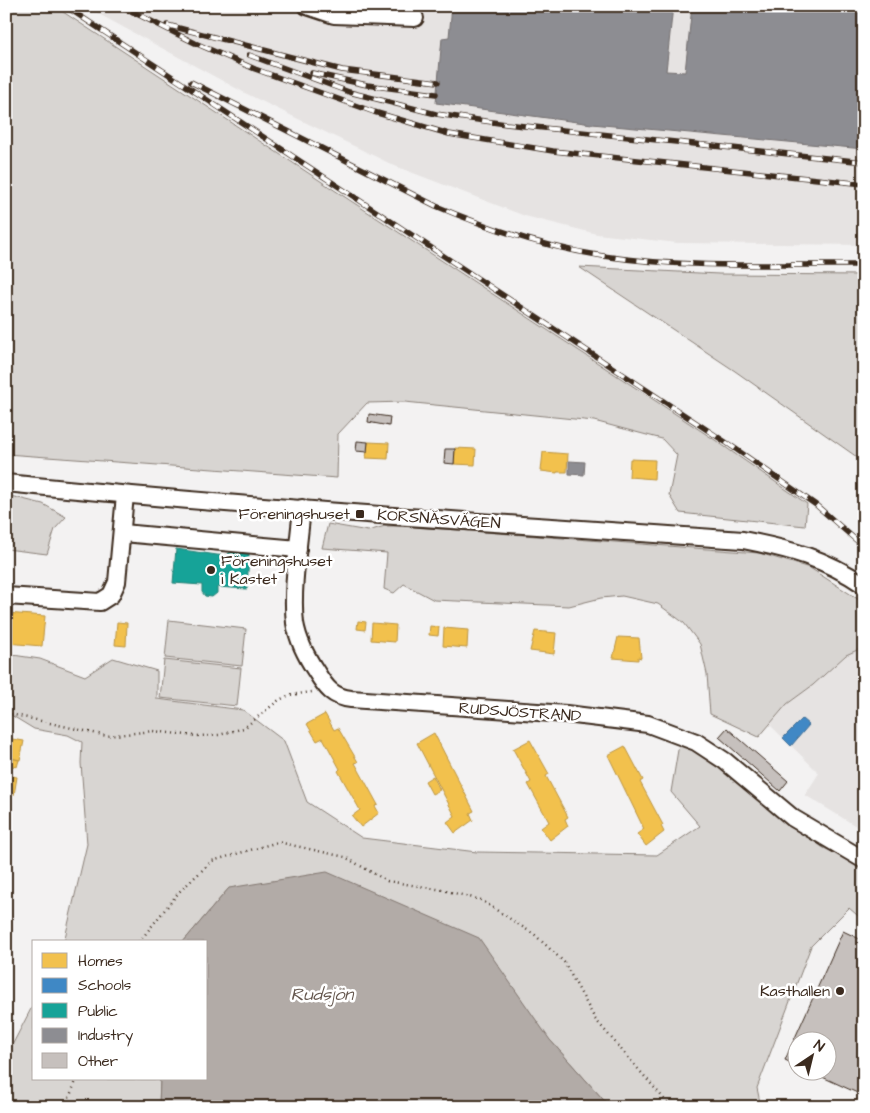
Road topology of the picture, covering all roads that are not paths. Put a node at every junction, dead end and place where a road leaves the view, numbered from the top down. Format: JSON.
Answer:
{"nodes":[{"id":1,"x":307,"y":6,"type":"edge"},
{"id":2,"x":415,"y":18,"type":"dead end"},
{"id":3,"x":6,"y":483,"type":"edge"},
{"id":4,"x":125,"y":495,"type":"junction"},
{"id":5,"x":302,"y":508,"type":"junction"},
{"id":6,"x":123,"y":533,"type":"junction"},
{"id":7,"x":298,"y":550,"type":"junction"},
{"id":8,"x":864,"y":585,"type":"edge"},
{"id":9,"x":6,"y":596,"type":"edge"},
{"id":10,"x":864,"y":860,"type":"edge"}],
"edges":[{"from":1,"to":2,"type":"street"},
{"from":3,"to":4,"type":"street","name":"KORSNÄSVÄGEN"},
{"from":4,"to":5,"type":"street","name":"KORSNÄSVÄGEN"},
{"from":4,"to":6,"type":"street"},
{"from":5,"to":7,"type":"street"},
{"from":5,"to":8,"type":"street","name":"KORSNÄSVÄGEN"},
{"from":6,"to":7,"type":"street"},
{"from":6,"to":9,"type":"street"},
{"from":7,"to":10,"type":"street","name":"RUDSJÖSTRAND"}]}
